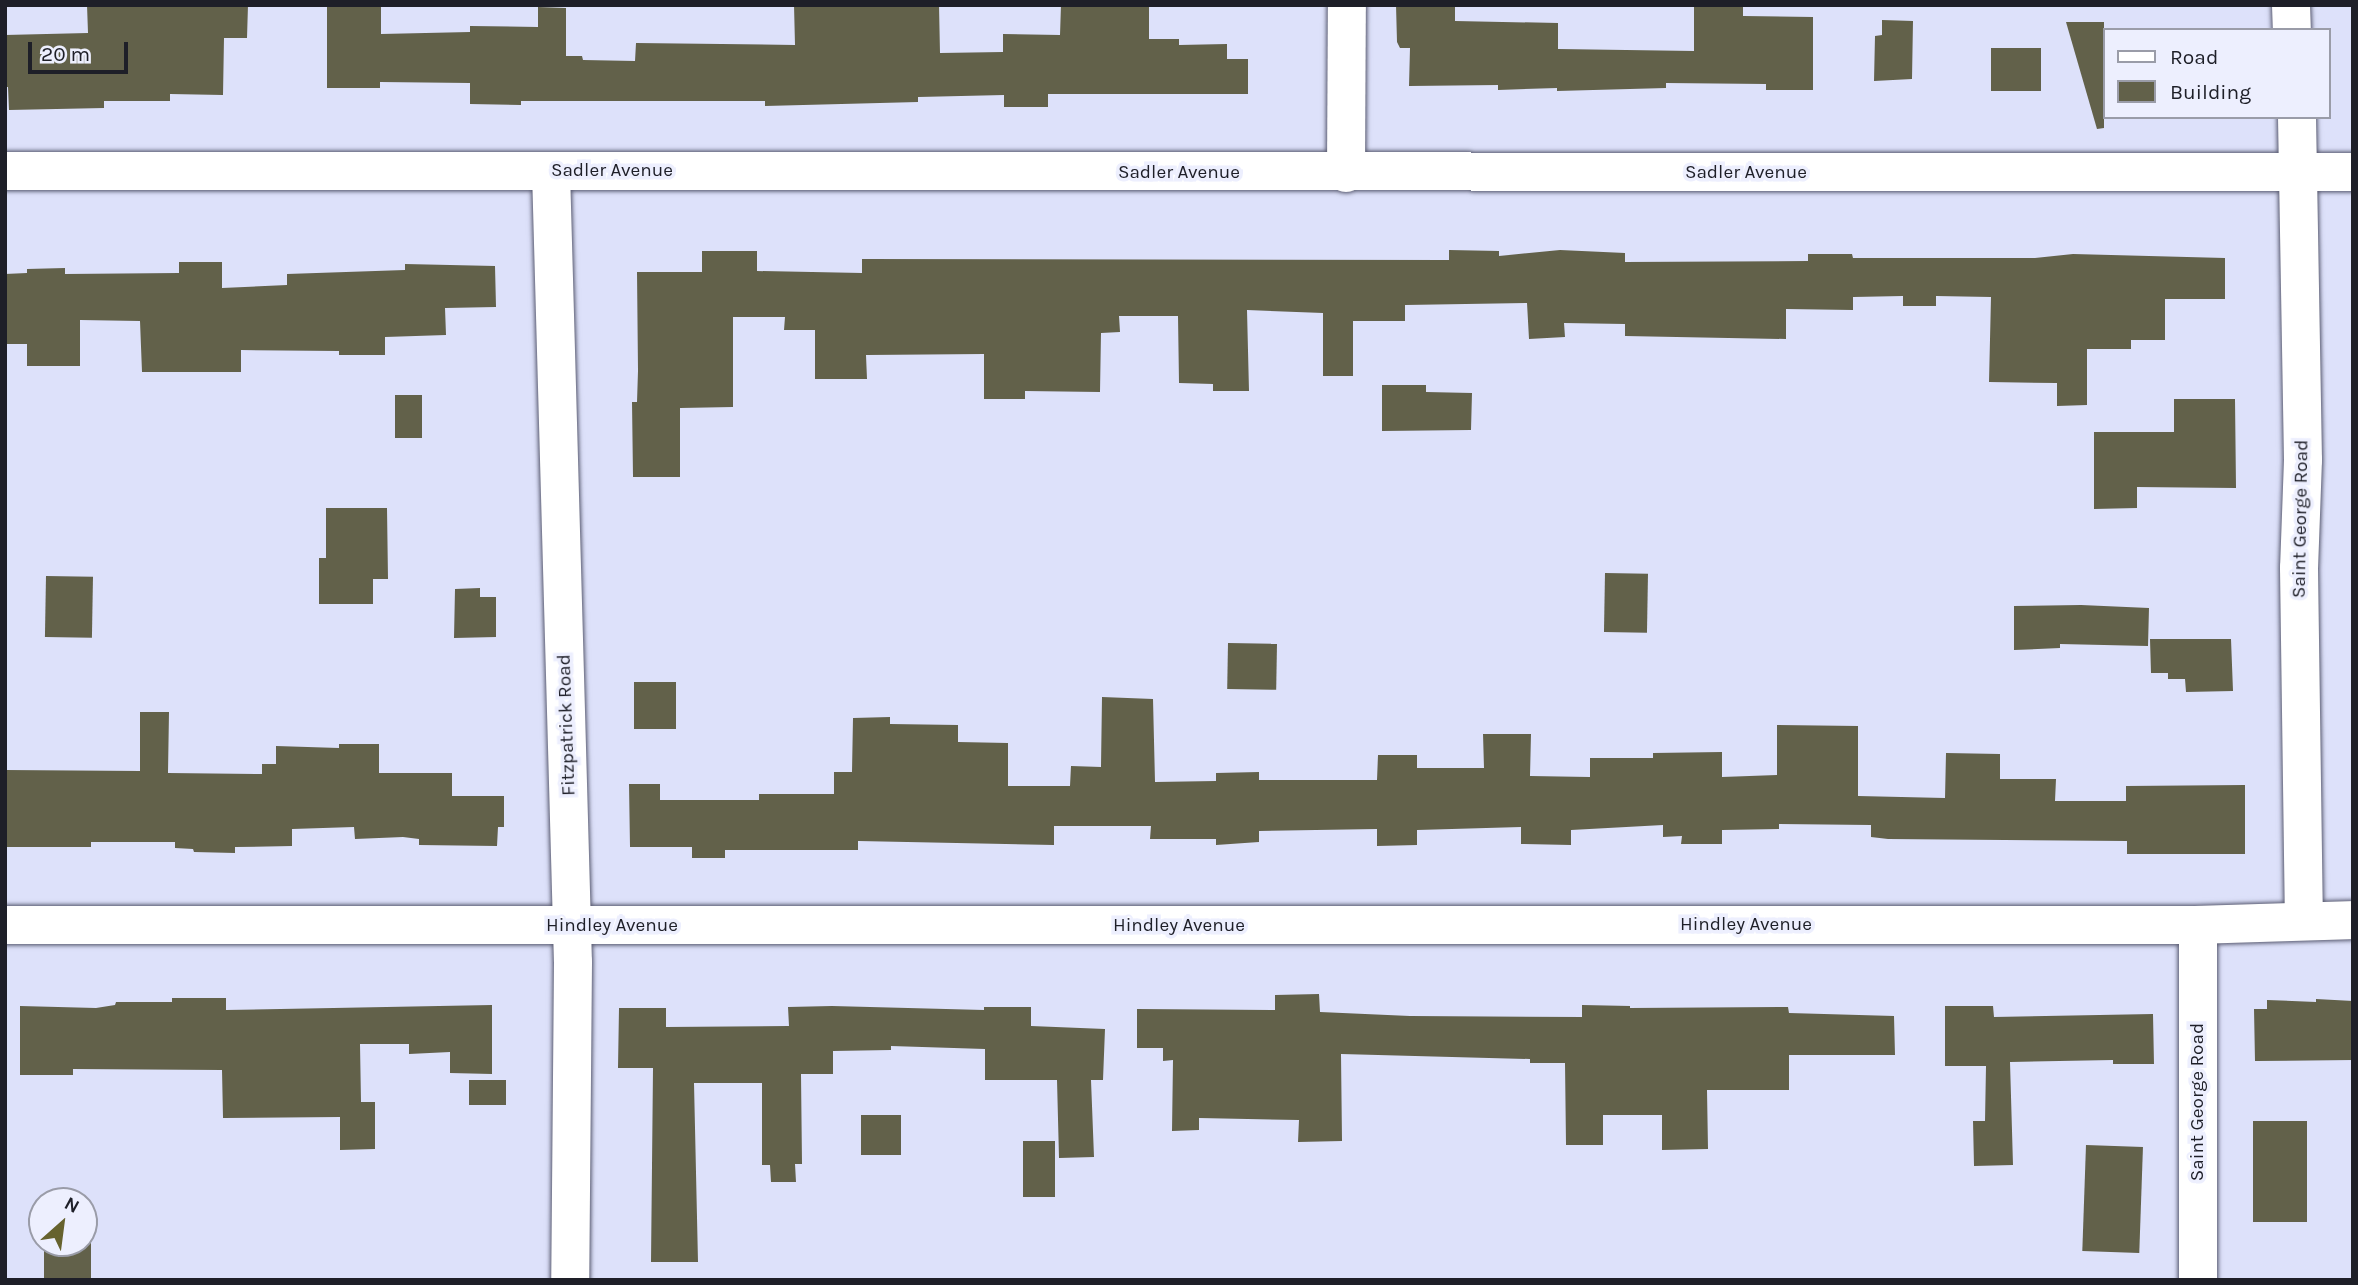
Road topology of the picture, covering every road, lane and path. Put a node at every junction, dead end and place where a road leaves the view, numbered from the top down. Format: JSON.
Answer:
{"nodes":[{"id":1,"x":1347,"y":5,"type":"edge"},
{"id":2,"x":2291,"y":5,"type":"edge"},
{"id":3,"x":2292,"y":28,"type":"edge"},
{"id":4,"x":2297,"y":119,"type":"edge"},
{"id":5,"x":5,"y":171,"type":"edge"},
{"id":6,"x":551,"y":171,"type":"junction"},
{"id":7,"x":2300,"y":172,"type":"junction"},
{"id":8,"x":2353,"y":172,"type":"edge"},
{"id":9,"x":1346,"y":173,"type":"junction"},
{"id":10,"x":2304,"y":920,"type":"junction"},
{"id":11,"x":2353,"y":920,"type":"edge"},
{"id":12,"x":5,"y":925,"type":"edge"},
{"id":13,"x":2198,"y":925,"type":"junction"},
{"id":14,"x":572,"y":927,"type":"junction"},
{"id":15,"x":570,"y":1280,"type":"edge"},
{"id":16,"x":2198,"y":1280,"type":"edge"}],
"edges":[{"from":1,"to":9,"type":"street"},
{"from":2,"to":3,"type":"street"},
{"from":4,"to":7,"type":"street","name":"Saint George Road"},
{"from":5,"to":6,"type":"street","name":"Sadler Avenue"},
{"from":6,"to":9,"type":"street","name":"Sadler Avenue"},
{"from":6,"to":14,"type":"street","name":"Fitzpatrick Road"},
{"from":7,"to":8,"type":"street","name":"Sadler Avenue"},
{"from":7,"to":9,"type":"street","name":"Sadler Avenue"},
{"from":7,"to":10,"type":"street","name":"Saint George Road"},
{"from":10,"to":11,"type":"street","name":"Hindley Avenue"},
{"from":10,"to":13,"type":"street","name":"Hindley Avenue"},
{"from":12,"to":14,"type":"street","name":"Hindley Avenue"},
{"from":13,"to":14,"type":"street","name":"Hindley Avenue"},
{"from":13,"to":16,"type":"street","name":"Saint George Road"},
{"from":14,"to":15,"type":"street","name":"Fitzpatrick Road"}]}
